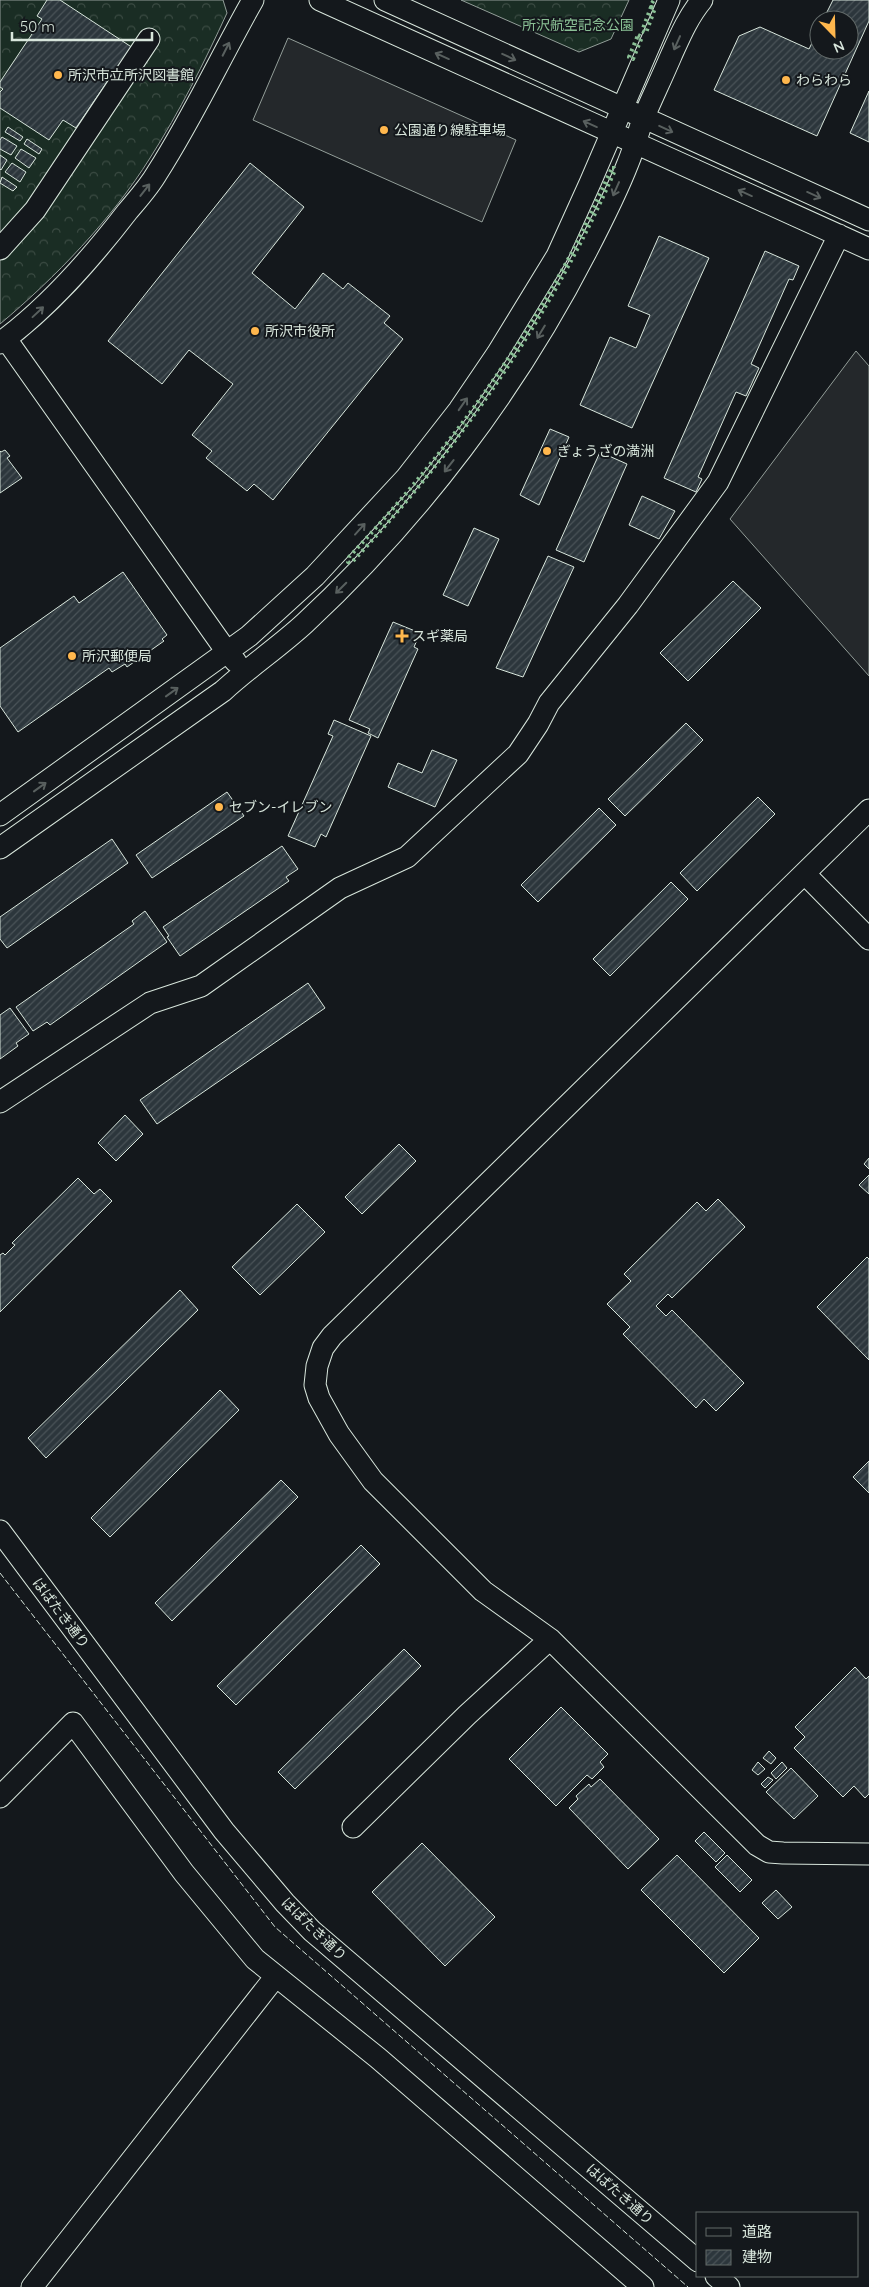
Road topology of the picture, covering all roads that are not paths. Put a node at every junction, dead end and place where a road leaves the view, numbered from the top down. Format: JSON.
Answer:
{"nodes":[{"id":1,"x":252,"y":0,"type":"edge"},
{"id":2,"x":320,"y":0,"type":"edge"},
{"id":3,"x":385,"y":0,"type":"edge"},
{"id":4,"x":669,"y":0,"type":"edge"},
{"id":5,"x":702,"y":0,"type":"edge"},
{"id":6,"x":149,"y":39,"type":"dead end"},
{"id":7,"x":622,"y":108,"type":"junction"},
{"id":8,"x":644,"y":118,"type":"junction"},
{"id":9,"x":611,"y":133,"type":"junction"},
{"id":10,"x":634,"y":144,"type":"junction"},
{"id":11,"x":869,"y":220,"type":"edge"},
{"id":12,"x":839,"y":235,"type":"junction"},
{"id":13,"x":0,"y":249,"type":"edge"},
{"id":14,"x":869,"y":249,"type":"edge"},
{"id":15,"x":3,"y":341,"type":"edge"},
{"id":16,"x":227,"y":652,"type":"junction"},
{"id":17,"x":245,"y":671,"type":"junction"},
{"id":18,"x":869,"y":810,"type":"edge"},
{"id":19,"x":0,"y":815,"type":"edge"},
{"id":20,"x":0,"y":848,"type":"edge"},
{"id":21,"x":805,"y":874,"type":"junction"},
{"id":22,"x":869,"y":939,"type":"edge"},
{"id":23,"x":0,"y":1102,"type":"edge"},
{"id":24,"x":0,"y":1531,"type":"edge"},
{"id":25,"x":550,"y":1640,"type":"junction"},
{"id":26,"x":0,"y":1797,"type":"edge"},
{"id":27,"x":353,"y":1827,"type":"dead end"},
{"id":28,"x":869,"y":1854,"type":"edge"},
{"id":29,"x":276,"y":1976,"type":"junction"},
{"id":30,"x":696,"y":2259,"type":"edge"},
{"id":31,"x":717,"y":2277,"type":"edge"},
{"id":32,"x":32,"y":2287,"type":"edge"},
{"id":33,"x":643,"y":2287,"type":"edge"},
{"id":34,"x":729,"y":2287,"type":"edge"}],
"edges":[{"from":15,"to":1,"type":"street","one_way":true},
{"from":9,"to":2,"type":"street","one_way":true},
{"from":3,"to":7,"type":"street","one_way":true},
{"from":4,"to":7,"type":"street"},
{"from":5,"to":8,"type":"street","one_way":true},
{"from":6,"to":13,"type":"street"},
{"from":7,"to":8,"type":"street"},
{"from":7,"to":9,"type":"street"},
{"from":8,"to":10,"type":"street"},
{"from":8,"to":11,"type":"street","one_way":true},
{"from":9,"to":10,"type":"street"},
{"from":16,"to":9,"type":"street","one_way":true},
{"from":12,"to":10,"type":"street","one_way":true},
{"from":10,"to":17,"type":"street","one_way":true},
{"from":12,"to":14,"type":"street"},
{"from":12,"to":23,"type":"street"},
{"from":15,"to":16,"type":"street"},
{"from":16,"to":17,"type":"street"},
{"from":19,"to":16,"type":"street","one_way":true},
{"from":17,"to":20,"type":"street"},
{"from":18,"to":21,"type":"street"},
{"from":21,"to":22,"type":"street"},
{"from":21,"to":25,"type":"street"},
{"from":24,"to":30,"type":"street","name":"はばたき通り"},
{"from":25,"to":27,"type":"street"},
{"from":25,"to":28,"type":"street"},
{"from":26,"to":29,"type":"street"},
{"from":29,"to":32,"type":"street"},
{"from":29,"to":33,"type":"street"},
{"from":31,"to":34,"type":"street"}]}
